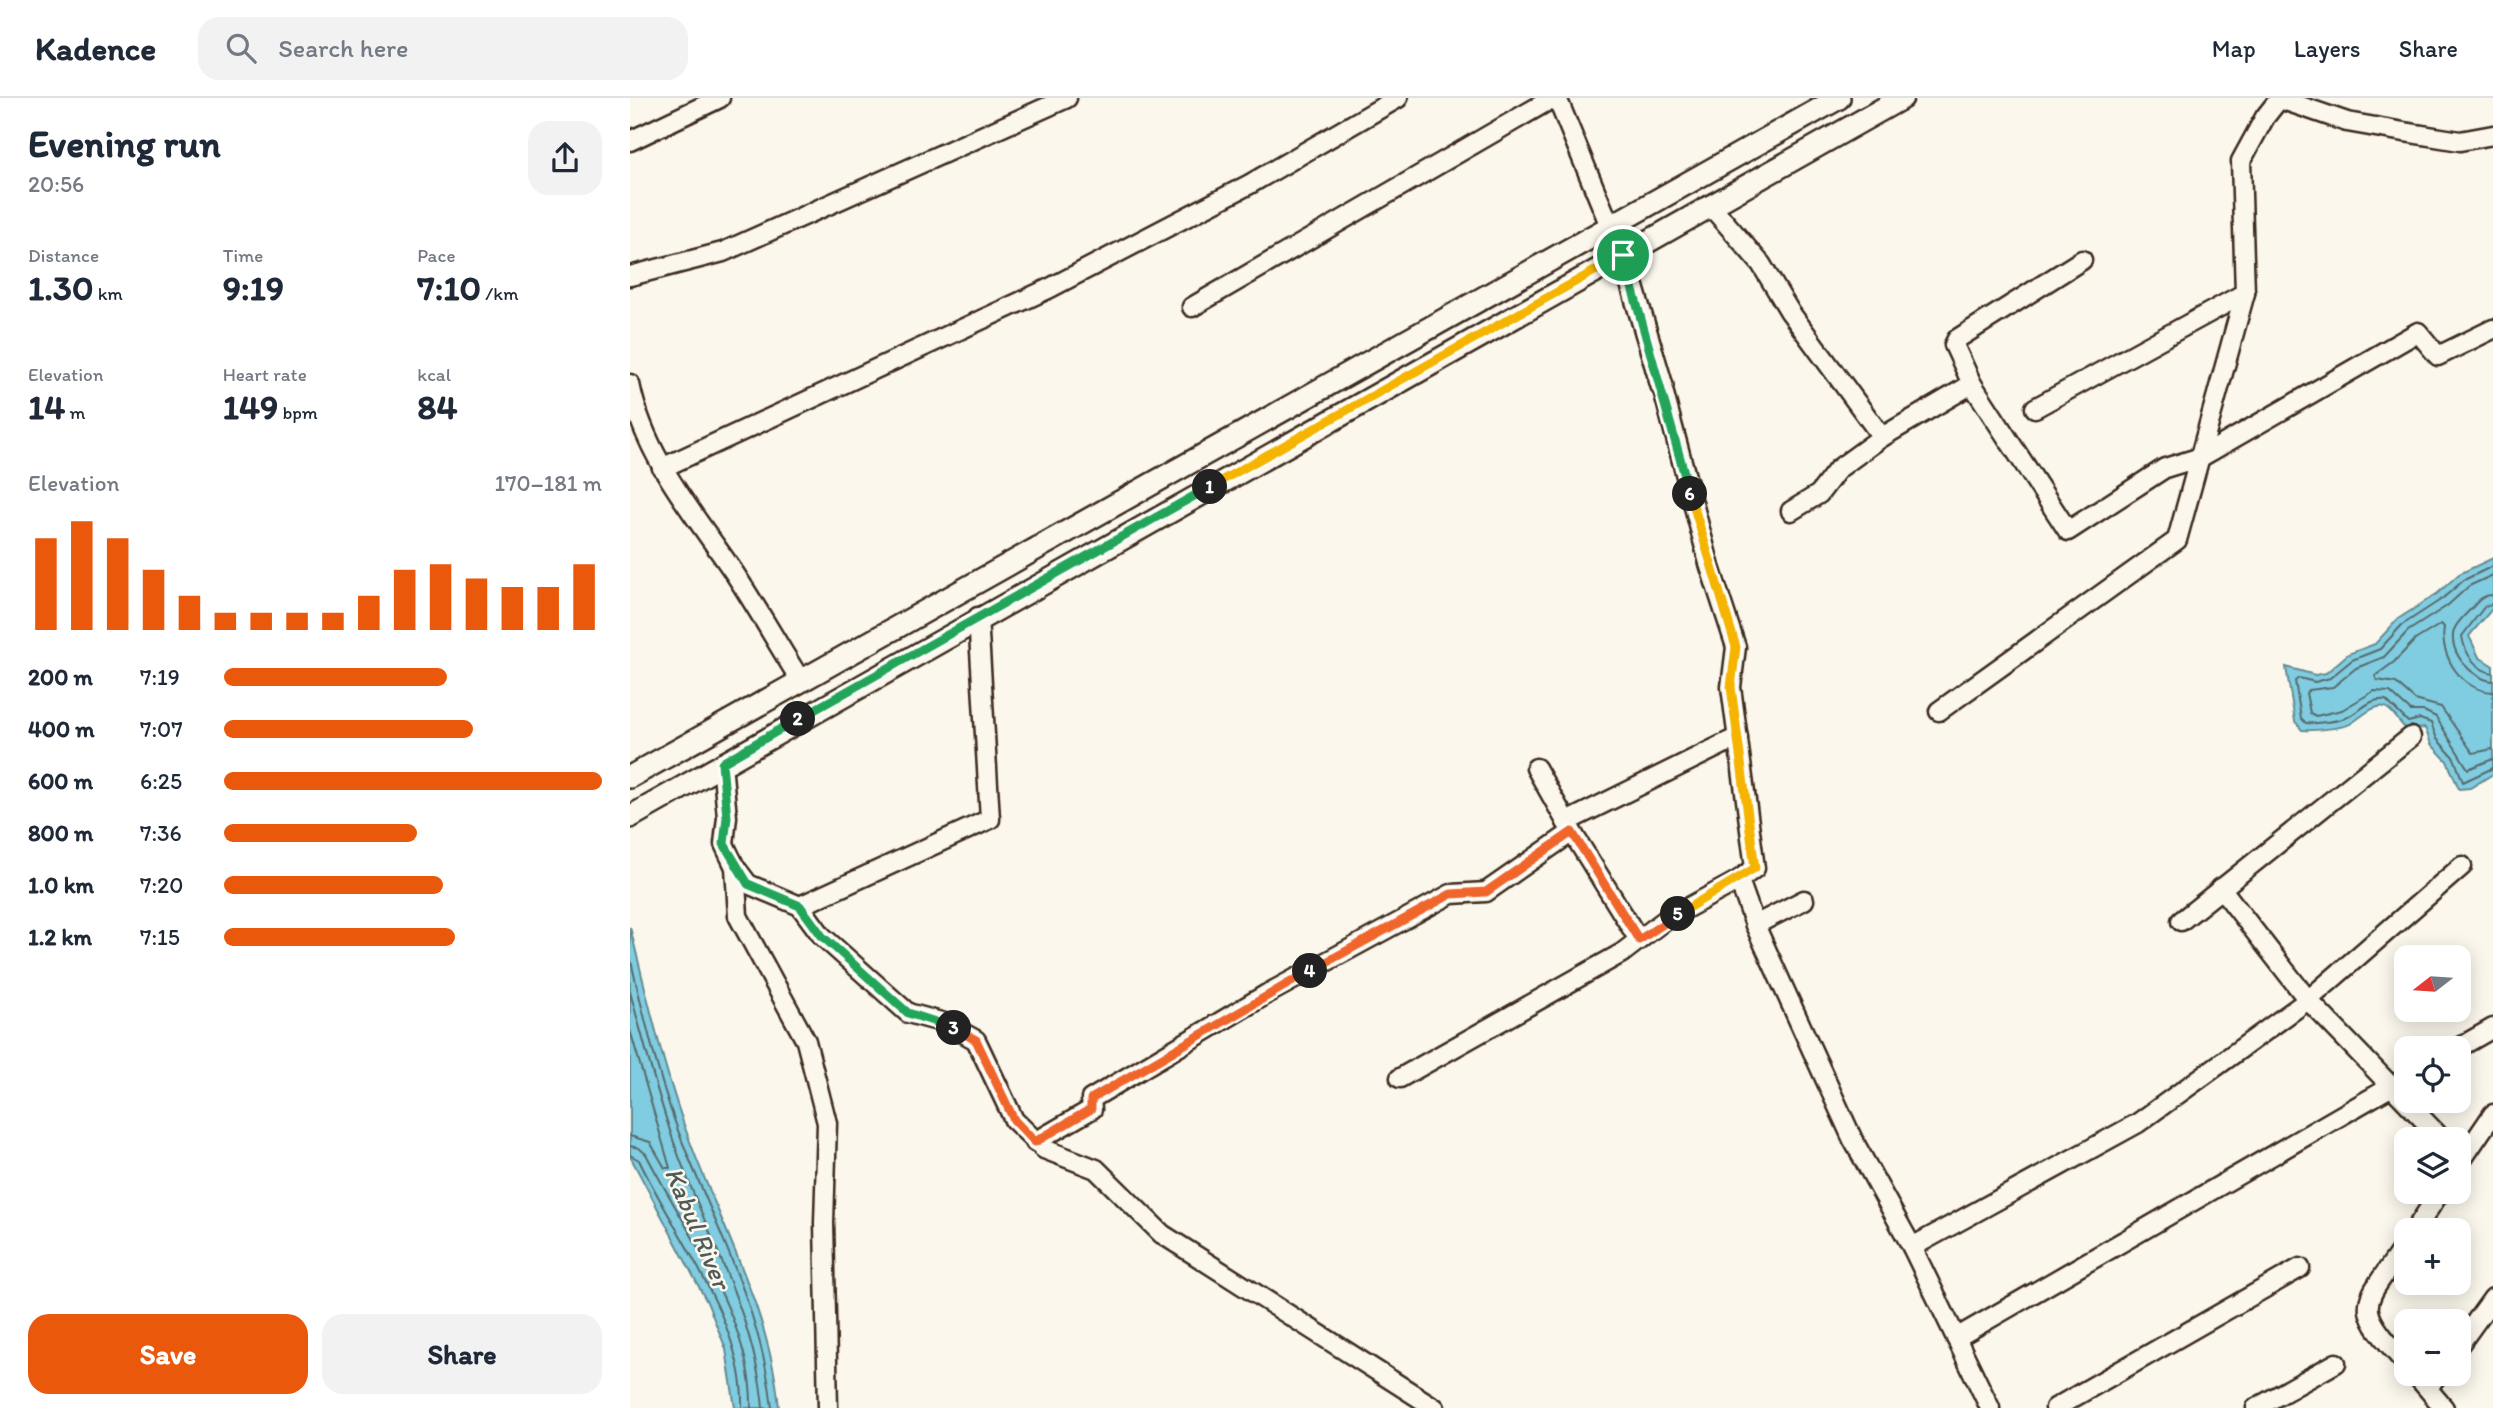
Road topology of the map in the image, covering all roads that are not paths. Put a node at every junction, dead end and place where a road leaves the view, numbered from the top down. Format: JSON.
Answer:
{"nodes":[{"id":1,"x":720,"y":98,"type":"edge"},
{"id":2,"x":1067,"y":98,"type":"edge"},
{"id":3,"x":1398,"y":98,"type":"edge"},
{"id":4,"x":1555,"y":98,"type":"edge"},
{"id":5,"x":1839,"y":98,"type":"edge"},
{"id":6,"x":1902,"y":98,"type":"edge"},
{"id":7,"x":2280,"y":99,"type":"edge"},
{"id":8,"x":2493,"y":135,"type":"edge"},
{"id":9,"x":630,"y":141,"type":"edge"},
{"id":10,"x":1710,"y":205,"type":"junction"},
{"id":11,"x":1610,"y":226,"type":"junction"},
{"id":12,"x":1623,"y":255,"type":"junction"},
{"id":13,"x":2082,"y":260,"type":"dead end"},
{"id":14,"x":630,"y":276,"type":"edge"},
{"id":15,"x":2245,"y":293,"type":"junction"},
{"id":16,"x":1192,"y":307,"type":"dead end"},
{"id":17,"x":2493,"y":329,"type":"edge"},
{"id":18,"x":630,"y":384,"type":"edge"},
{"id":19,"x":1972,"y":384,"type":"junction"},
{"id":20,"x":1662,"y":386,"type":"joint"},
{"id":21,"x":2035,"y":408,"type":"dead end"},
{"id":22,"x":1882,"y":437,"type":"junction"},
{"id":23,"x":2201,"y":457,"type":"junction"},
{"id":24,"x":662,"y":468,"type":"junction"},
{"id":25,"x":1790,"y":511,"type":"dead end"},
{"id":26,"x":1087,"y":520,"type":"junction"},
{"id":27,"x":1103,"y":547,"type":"junction"},
{"id":28,"x":978,"y":618,"type":"junction"},
{"id":29,"x":801,"y":681,"type":"junction"},
{"id":30,"x":1939,"y":711,"type":"dead end"},
{"id":31,"x":1738,"y":737,"type":"junction"},
{"id":32,"x":2411,"y":737,"type":"dead end"},
{"id":33,"x":722,"y":763,"type":"junction"},
{"id":34,"x":1536,"y":768,"type":"dead end"},
{"id":35,"x":630,"y":777,"type":"edge"},
{"id":36,"x":634,"y":814,"type":"edge"},
{"id":37,"x":1569,"y":827,"type":"junction"},
{"id":38,"x":2462,"y":866,"type":"dead end"},
{"id":39,"x":735,"y":867,"type":"junction"},
{"id":40,"x":1739,"y":880,"type":"junction"},
{"id":41,"x":2221,"y":888,"type":"junction"},
{"id":42,"x":1804,"y":900,"type":"dead end"},
{"id":43,"x":800,"y":906,"type":"junction"},
{"id":44,"x":2181,"y":920,"type":"dead end"},
{"id":45,"x":1755,"y":925,"type":"junction"},
{"id":46,"x":1639,"y":940,"type":"junction"},
{"id":47,"x":2308,"y":1000,"type":"junction"},
{"id":48,"x":2493,"y":1028,"type":"edge"},
{"id":49,"x":2471,"y":1041,"type":"edge"},
{"id":50,"x":1400,"y":1077,"type":"dead end"},
{"id":51,"x":2394,"y":1085,"type":"edge"},
{"id":52,"x":2389,"y":1088,"type":"junction"},
{"id":53,"x":2493,"y":1114,"type":"edge"},
{"id":54,"x":2430,"y":1127,"type":"edge"},
{"id":55,"x":1035,"y":1142,"type":"junction"},
{"id":56,"x":2471,"y":1145,"type":"edge"},
{"id":57,"x":1912,"y":1247,"type":"junction"},
{"id":58,"x":2394,"y":1261,"type":"edge"},
{"id":59,"x":2300,"y":1268,"type":"dead end"},
{"id":60,"x":2493,"y":1298,"type":"edge"},
{"id":61,"x":2471,"y":1328,"type":"edge"},
{"id":62,"x":1956,"y":1338,"type":"junction"},
{"id":63,"x":2394,"y":1350,"type":"edge"},
{"id":64,"x":2336,"y":1363,"type":"dead end"},
{"id":65,"x":2435,"y":1386,"type":"edge"},
{"id":66,"x":828,"y":1408,"type":"edge"},
{"id":67,"x":1435,"y":1408,"type":"edge"},
{"id":68,"x":1990,"y":1408,"type":"edge"},
{"id":69,"x":2055,"y":1408,"type":"edge"},
{"id":70,"x":2256,"y":1408,"type":"edge"},
{"id":71,"x":2444,"y":1408,"type":"edge"}],
"edges":[{"from":1,"to":9,"type":"street"},
{"from":2,"to":14,"type":"street"},
{"from":3,"to":24,"type":"street"},
{"from":4,"to":11,"type":"street"},
{"from":4,"to":16,"type":"street"},
{"from":5,"to":11,"type":"street"},
{"from":6,"to":10,"type":"street"},
{"from":7,"to":8,"type":"street"},
{"from":7,"to":15,"type":"street"},
{"from":10,"to":12,"type":"street"},
{"from":10,"to":22,"type":"street"},
{"from":11,"to":26,"type":"street"},
{"from":12,"to":20,"type":"street"},
{"from":12,"to":27,"type":"street"},
{"from":13,"to":19,"type":"street"},
{"from":15,"to":21,"type":"street"},
{"from":15,"to":23,"type":"street"},
{"from":17,"to":23,"type":"street"},
{"from":18,"to":24,"type":"street"},
{"from":19,"to":22,"type":"street"},
{"from":19,"to":23,"type":"street"},
{"from":20,"to":31,"type":"street"},
{"from":22,"to":25,"type":"street"},
{"from":23,"to":30,"type":"street"},
{"from":24,"to":29,"type":"street"},
{"from":26,"to":27,"type":"street"},
{"from":26,"to":29,"type":"street"},
{"from":27,"to":28,"type":"street"},
{"from":28,"to":33,"type":"street"},
{"from":28,"to":43,"type":"street"},
{"from":29,"to":35,"type":"street"},
{"from":31,"to":37,"type":"street"},
{"from":31,"to":40,"type":"street"},
{"from":32,"to":41,"type":"street"},
{"from":33,"to":36,"type":"street"},
{"from":33,"to":39,"type":"street"},
{"from":34,"to":37,"type":"street"},
{"from":37,"to":46,"type":"street"},
{"from":37,"to":55,"type":"street"},
{"from":38,"to":47,"type":"street"},
{"from":39,"to":43,"type":"street"},
{"from":39,"to":66,"type":"street"},
{"from":40,"to":45,"type":"street"},
{"from":40,"to":46,"type":"street"},
{"from":41,"to":44,"type":"street"},
{"from":41,"to":47,"type":"street"},
{"from":42,"to":45,"type":"street"},
{"from":43,"to":55,"type":"street"},
{"from":45,"to":57,"type":"street"},
{"from":46,"to":50,"type":"street"},
{"from":47,"to":52,"type":"street"},
{"from":47,"to":57,"type":"street"},
{"from":48,"to":49,"type":"street"},
{"from":51,"to":52,"type":"street"},
{"from":52,"to":54,"type":"street"},
{"from":52,"to":62,"type":"street"},
{"from":53,"to":56,"type":"street"},
{"from":55,"to":67,"type":"street"},
{"from":57,"to":62,"type":"street"},
{"from":58,"to":63,"type":"street"},
{"from":59,"to":69,"type":"street"},
{"from":60,"to":61,"type":"street"},
{"from":62,"to":68,"type":"street"},
{"from":64,"to":70,"type":"street"},
{"from":65,"to":71,"type":"street"}]}
